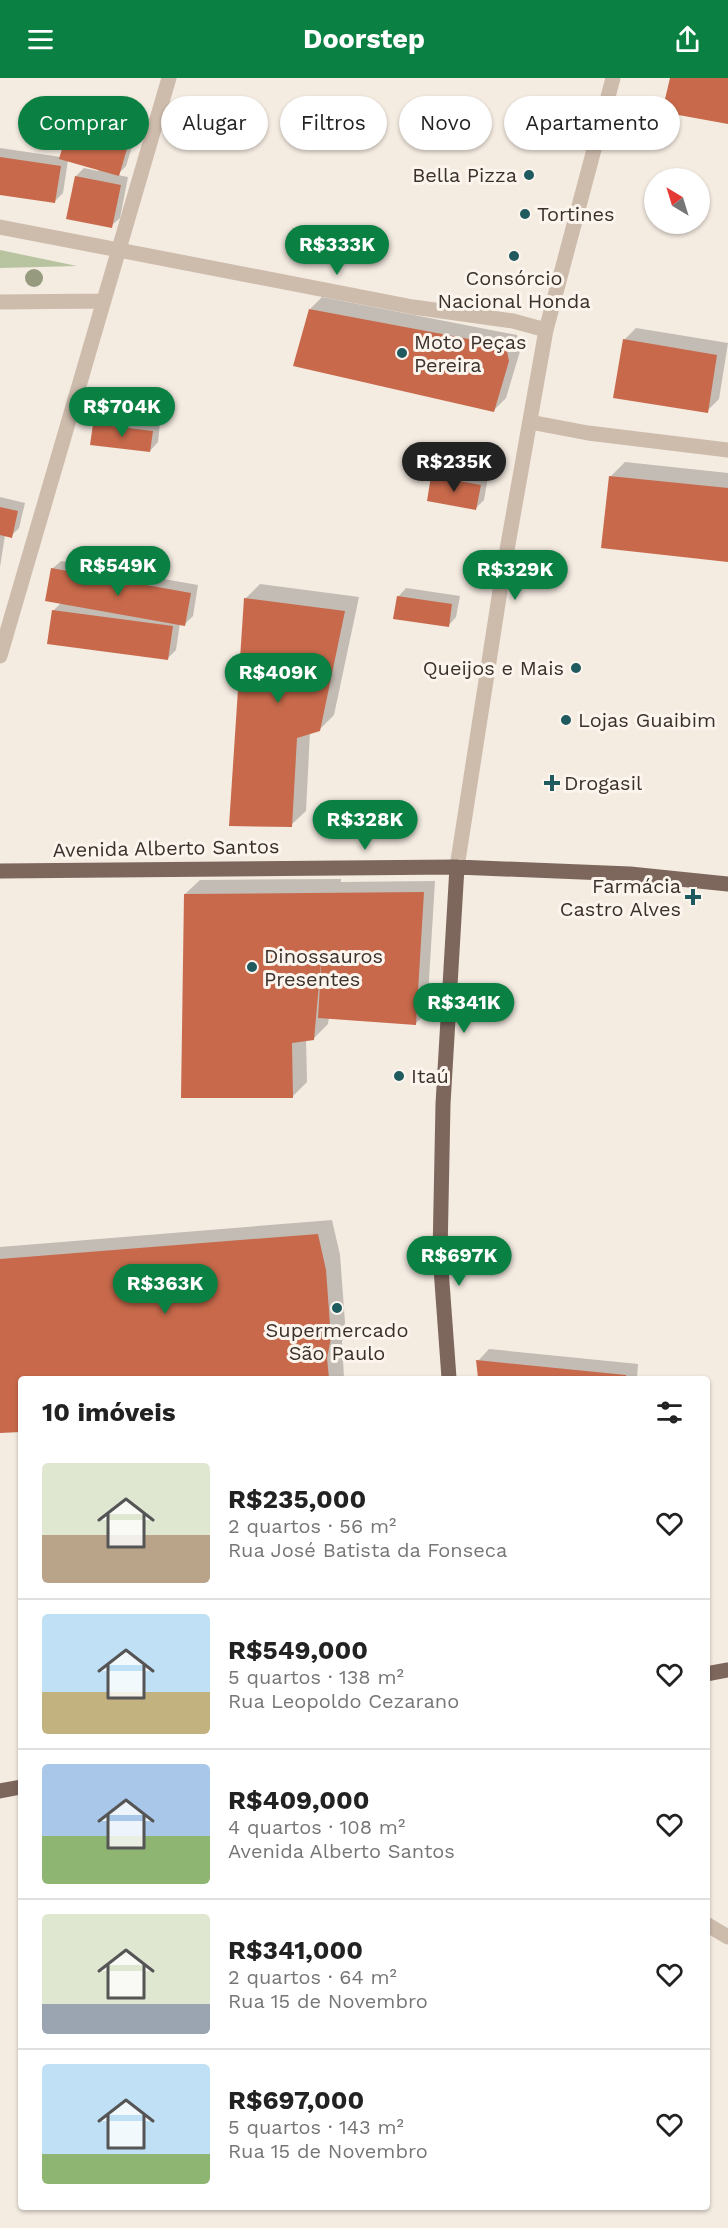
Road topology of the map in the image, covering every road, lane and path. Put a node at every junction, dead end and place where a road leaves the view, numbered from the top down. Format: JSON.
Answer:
{"nodes":[{"id":1,"x":169,"y":78,"type":"edge"},
{"id":2,"x":612,"y":78,"type":"edge"},
{"id":3,"x":0,"y":227,"type":"edge"},
{"id":4,"x":120,"y":251,"type":"junction"},
{"id":5,"x":104,"y":301,"type":"junction"},
{"id":6,"x":0,"y":302,"type":"edge"},
{"id":7,"x":546,"y":330,"type":"junction"},
{"id":8,"x":530,"y":422,"type":"junction"},
{"id":9,"x":728,"y":450,"type":"edge"},
{"id":10,"x":0,"y":656,"type":"edge"},
{"id":11,"x":457,"y":867,"type":"junction"},
{"id":12,"x":0,"y":871,"type":"edge"},
{"id":13,"x":728,"y":884,"type":"edge"},
{"id":14,"x":449,"y":1376,"type":"edge"},
{"id":15,"x":728,"y":1670,"type":"edge"},
{"id":16,"x":710,"y":1673,"type":"edge"},
{"id":17,"x":18,"y":1788,"type":"edge"},
{"id":18,"x":0,"y":1791,"type":"edge"},
{"id":19,"x":710,"y":1926,"type":"edge"},
{"id":20,"x":728,"y":1937,"type":"edge"}],
"edges":[{"from":1,"to":4,"type":"street"},
{"from":2,"to":7,"type":"street"},
{"from":3,"to":4,"type":"street"},
{"from":4,"to":5,"type":"street"},
{"from":4,"to":7,"type":"street"},
{"from":5,"to":6,"type":"street"},
{"from":5,"to":10,"type":"street"},
{"from":7,"to":8,"type":"street"},
{"from":8,"to":9,"type":"street"},
{"from":8,"to":11,"type":"street"},
{"from":11,"to":12,"type":"main road","name":"Avenida Alberto Santos"},
{"from":11,"to":13,"type":"main road","name":"Avenida Alberto Santos"},
{"from":11,"to":14,"type":"main road"},
{"from":15,"to":16,"type":"main road"},
{"from":17,"to":18,"type":"main road"},
{"from":19,"to":20,"type":"street"}]}
